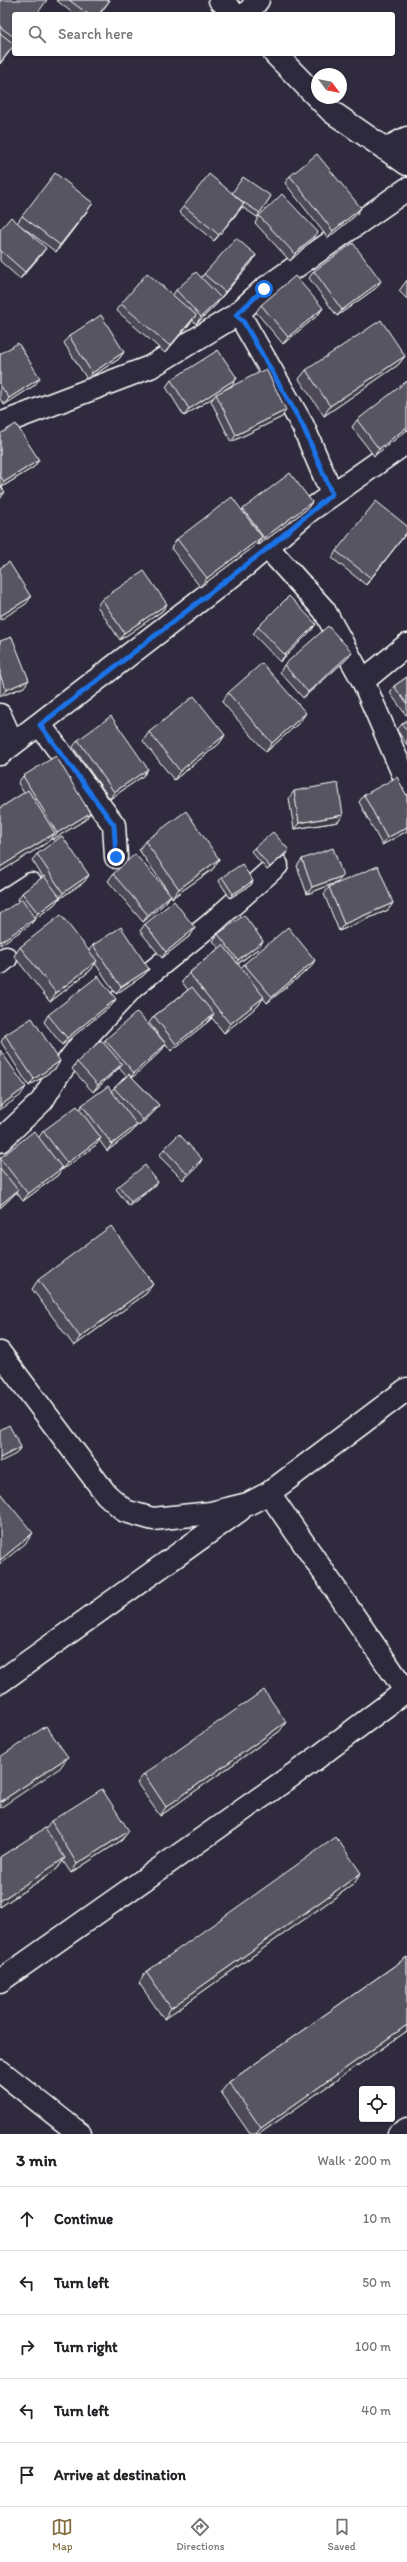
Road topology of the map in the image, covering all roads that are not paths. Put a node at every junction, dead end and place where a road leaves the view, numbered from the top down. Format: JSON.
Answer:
{"nodes":[{"id":1,"x":220,"y":0,"type":"edge"},
{"id":2,"x":258,"y":0,"type":"edge"},
{"id":3,"x":234,"y":12,"type":"edge"},
{"id":4,"x":249,"y":12,"type":"edge"},
{"id":5,"x":277,"y":56,"type":"edge"},
{"id":6,"x":311,"y":90,"type":"edge"},
{"id":7,"x":325,"y":104,"type":"edge"},
{"id":8,"x":407,"y":138,"type":"edge"},
{"id":9,"x":385,"y":149,"type":"junction"},
{"id":10,"x":407,"y":164,"type":"edge"},
{"id":11,"x":407,"y":190,"type":"edge"},
{"id":12,"x":236,"y":315,"type":"junction"},
{"id":13,"x":0,"y":424,"type":"edge"},
{"id":14,"x":407,"y":442,"type":"edge"},
{"id":15,"x":332,"y":494,"type":"junction"},
{"id":16,"x":268,"y":548,"type":"junction"},
{"id":17,"x":407,"y":645,"type":"edge"},
{"id":18,"x":363,"y":681,"type":"junction"},
{"id":19,"x":0,"y":715,"type":"edge"},
{"id":20,"x":40,"y":725,"type":"junction"},
{"id":21,"x":6,"y":749,"type":"edge"},
{"id":22,"x":407,"y":783,"type":"edge"},
{"id":23,"x":116,"y":857,"type":"dead end"},
{"id":24,"x":278,"y":865,"type":"edge"},
{"id":25,"x":31,"y":884,"type":"edge"},
{"id":26,"x":0,"y":904,"type":"edge"},
{"id":27,"x":0,"y":1141,"type":"edge"},
{"id":28,"x":0,"y":1353,"type":"edge"},
{"id":29,"x":407,"y":1389,"type":"edge"},
{"id":30,"x":269,"y":1493,"type":"junction"},
{"id":31,"x":248,"y":1504,"type":"junction"},
{"id":32,"x":0,"y":1682,"type":"edge"},
{"id":33,"x":407,"y":1691,"type":"edge"},
{"id":34,"x":0,"y":1981,"type":"edge"},
{"id":35,"x":0,"y":2071,"type":"edge"},
{"id":36,"x":407,"y":2129,"type":"edge"},
{"id":37,"x":80,"y":2134,"type":"edge"},
{"id":38,"x":399,"y":2134,"type":"edge"}],
"edges":[{"from":1,"to":3,"type":"street"},
{"from":2,"to":4,"type":"street"},
{"from":5,"to":6,"type":"street"},
{"from":7,"to":9,"type":"street"},
{"from":8,"to":9,"type":"street"},
{"from":9,"to":10,"type":"street"},
{"from":11,"to":12,"type":"street"},
{"from":12,"to":13,"type":"street"},
{"from":12,"to":15,"type":"street"},
{"from":14,"to":15,"type":"street"},
{"from":15,"to":16,"type":"street"},
{"from":16,"to":18,"type":"street"},
{"from":16,"to":20,"type":"street"},
{"from":17,"to":18,"type":"street"},
{"from":18,"to":22,"type":"street"},
{"from":19,"to":21,"type":"street"},
{"from":20,"to":21,"type":"street"},
{"from":20,"to":23,"type":"street"},
{"from":24,"to":27,"type":"street"},
{"from":25,"to":26,"type":"street"},
{"from":28,"to":31,"type":"street"},
{"from":29,"to":30,"type":"street"},
{"from":30,"to":31,"type":"street"},
{"from":30,"to":33,"type":"street"},
{"from":31,"to":32,"type":"street"},
{"from":33,"to":34,"type":"street"},
{"from":35,"to":37,"type":"street"},
{"from":36,"to":38,"type":"street"}]}
